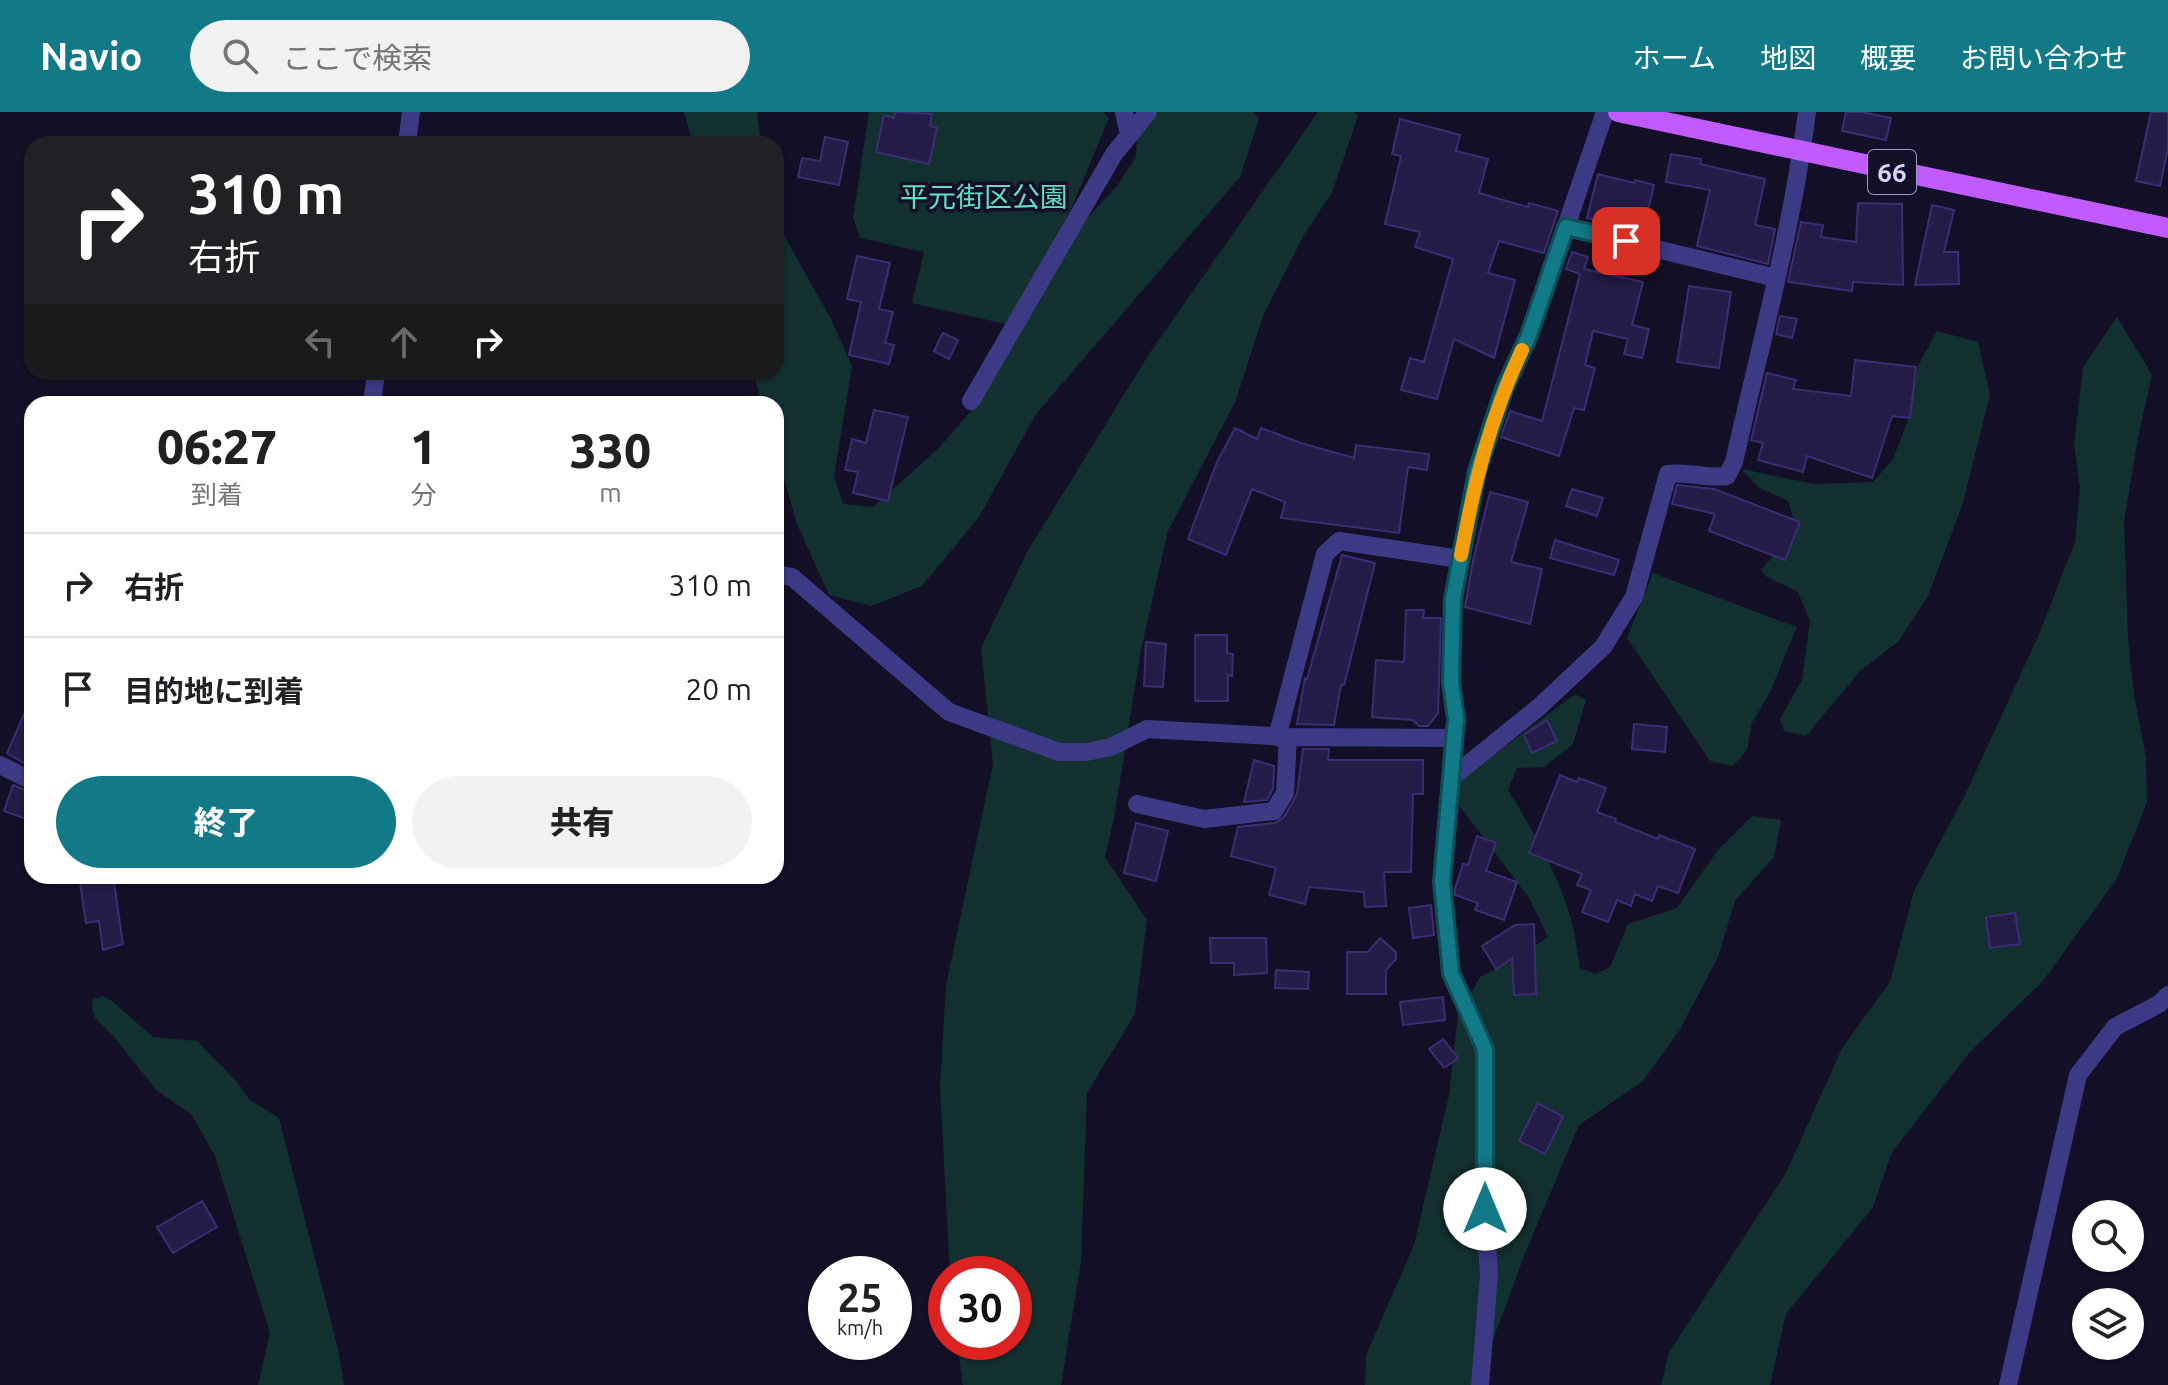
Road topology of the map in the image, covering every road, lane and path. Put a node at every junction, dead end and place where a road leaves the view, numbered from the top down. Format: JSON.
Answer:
{"nodes":[{"id":1,"x":411,"y":112,"type":"edge"},
{"id":2,"x":1124,"y":112,"type":"edge"},
{"id":3,"x":1148,"y":112,"type":"edge"},
{"id":4,"x":1605,"y":112,"type":"edge"},
{"id":5,"x":1618,"y":112,"type":"edge"},
{"id":6,"x":1807,"y":112,"type":"edge"},
{"id":7,"x":1129,"y":135,"type":"junction"},
{"id":8,"x":408,"y":136,"type":"edge"},
{"id":9,"x":1802,"y":152,"type":"junction"},
{"id":10,"x":1566,"y":227,"type":"junction"},
{"id":11,"x":2168,"y":228,"type":"edge"},
{"id":12,"x":1776,"y":278,"type":"junction"},
{"id":13,"x":971,"y":401,"type":"dead end"},
{"id":14,"x":1460,"y":559,"type":"junction"},
{"id":15,"x":784,"y":576,"type":"edge"},
{"id":16,"x":1283,"y":737,"type":"junction"},
{"id":17,"x":1454,"y":738,"type":"junction"},
{"id":18,"x":0,"y":765,"type":"edge"},
{"id":19,"x":24,"y":777,"type":"edge"},
{"id":20,"x":1451,"y":778,"type":"junction"},
{"id":21,"x":1137,"y":804,"type":"dead end"},
{"id":22,"x":2168,"y":995,"type":"edge"},
{"id":23,"x":1480,"y":1385,"type":"edge"},
{"id":24,"x":2008,"y":1385,"type":"edge"}],
"edges":[{"from":1,"to":8,"type":"street"},
{"from":2,"to":7,"type":"street"},
{"from":3,"to":7,"type":"street"},
{"from":4,"to":10,"type":"street"},
{"from":5,"to":9,"type":"main road","number":"66"},
{"from":6,"to":9,"type":"street"},
{"from":7,"to":13,"type":"street"},
{"from":9,"to":11,"type":"main road","number":"66"},
{"from":9,"to":12,"type":"street"},
{"from":10,"to":12,"type":"street"},
{"from":10,"to":14,"type":"street"},
{"from":12,"to":20,"type":"street"},
{"from":14,"to":16,"type":"street"},
{"from":14,"to":17,"type":"street"},
{"from":15,"to":16,"type":"street"},
{"from":16,"to":17,"type":"street"},
{"from":16,"to":21,"type":"street"},
{"from":17,"to":20,"type":"street"},
{"from":18,"to":19,"type":"street"},
{"from":20,"to":23,"type":"street"},
{"from":22,"to":24,"type":"street"}]}
